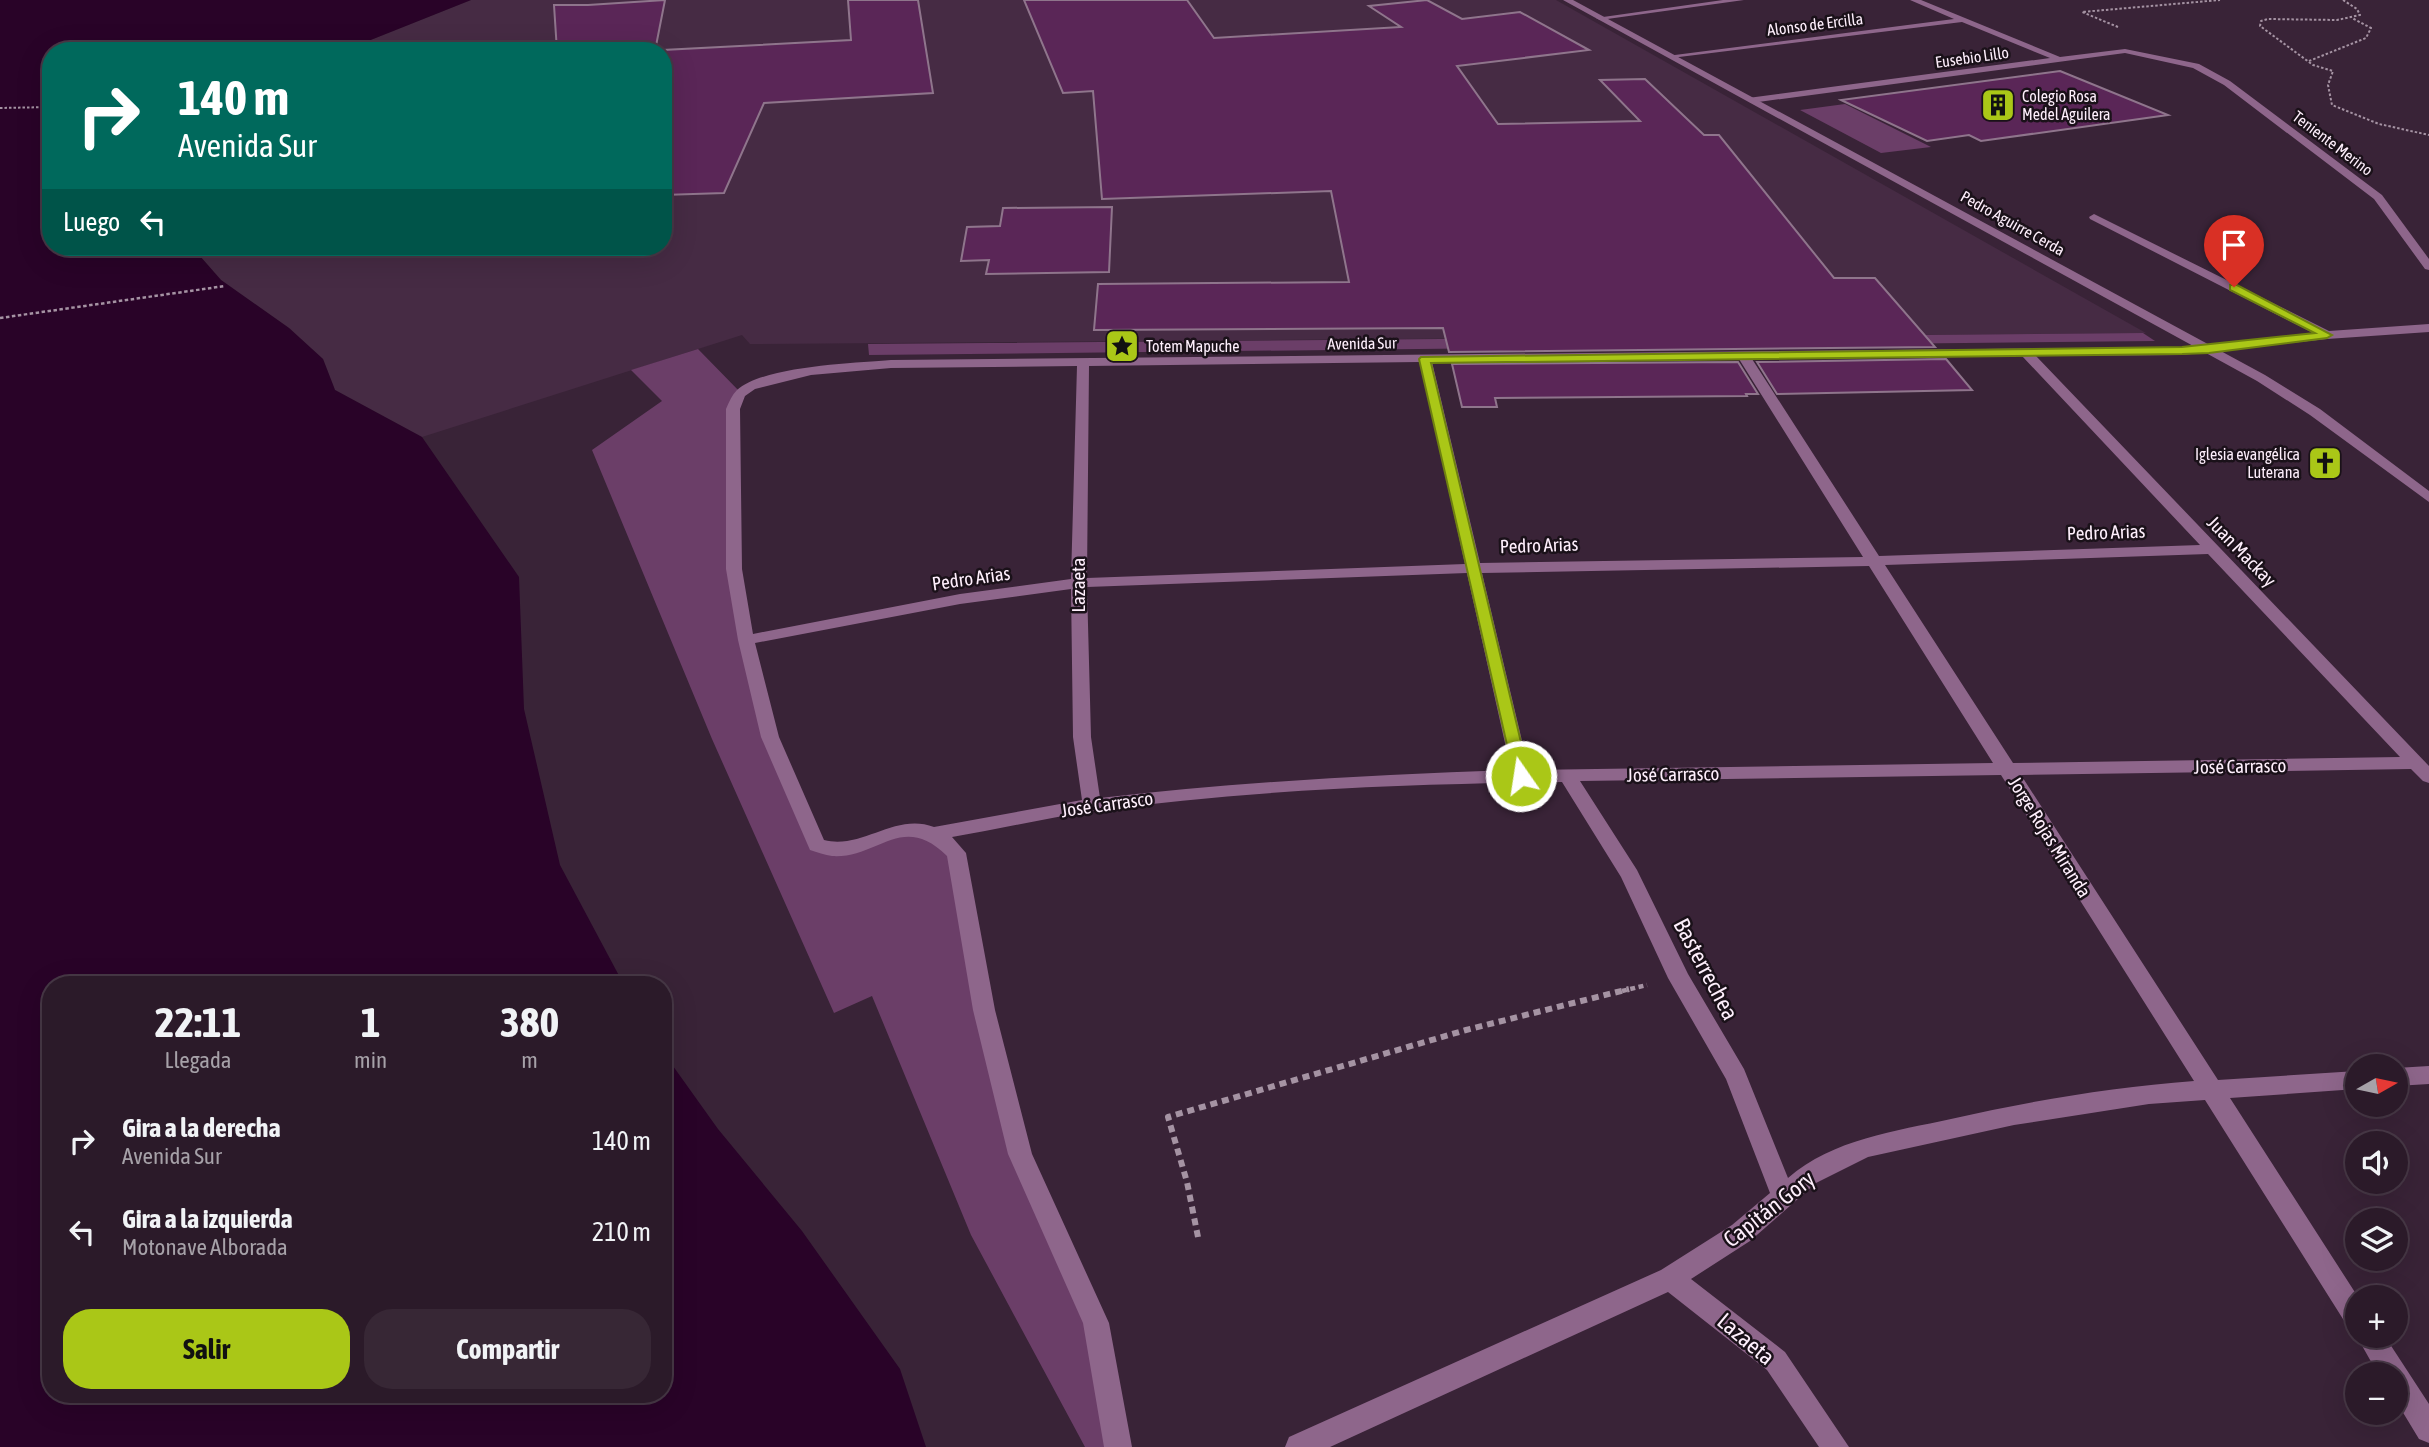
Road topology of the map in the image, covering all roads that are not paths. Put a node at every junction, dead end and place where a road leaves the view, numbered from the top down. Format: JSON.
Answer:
{"nodes":[{"id":1,"x":1567,"y":0,"type":"edge"},
{"id":2,"x":1733,"y":0,"type":"edge"},
{"id":3,"x":1740,"y":0,"type":"edge"},
{"id":4,"x":1914,"y":0,"type":"edge"},
{"id":5,"x":1600,"y":18,"type":"junction"},
{"id":6,"x":1963,"y":20,"type":"junction"},
{"id":7,"x":1671,"y":56,"type":"junction"},
{"id":8,"x":2060,"y":59,"type":"junction"},
{"id":9,"x":2196,"y":66,"type":"joint"},
{"id":10,"x":1751,"y":100,"type":"junction"},
{"id":11,"x":2094,"y":217,"type":"dead end"},
{"id":12,"x":2429,"y":267,"type":"edge"},
{"id":13,"x":2429,"y":328,"type":"edge"},
{"id":14,"x":2327,"y":335,"type":"junction"},
{"id":15,"x":2209,"y":350,"type":"junction"},
{"id":16,"x":2026,"y":353,"type":"junction"},
{"id":17,"x":1744,"y":357,"type":"junction"},
{"id":18,"x":1425,"y":359,"type":"junction"},
{"id":19,"x":1083,"y":363,"type":"junction"},
{"id":20,"x":2429,"y":498,"type":"edge"},
{"id":21,"x":2213,"y":549,"type":"junction"},
{"id":22,"x":1876,"y":561,"type":"junction"},
{"id":23,"x":1475,"y":569,"type":"junction"},
{"id":24,"x":1077,"y":583,"type":"junction"},
{"id":25,"x":746,"y":640,"type":"junction"},
{"id":26,"x":2007,"y":769,"type":"junction"},
{"id":27,"x":2423,"y":770,"type":"edge"},
{"id":28,"x":1567,"y":775,"type":"junction"},
{"id":29,"x":1521,"y":776,"type":"junction"},
{"id":30,"x":1092,"y":805,"type":"junction"},
{"id":31,"x":933,"y":834,"type":"junction"},
{"id":32,"x":2429,"y":1075,"type":"edge"},
{"id":33,"x":2408,"y":1076,"type":"edge"},
{"id":34,"x":2345,"y":1081,"type":"edge"},
{"id":35,"x":2210,"y":1089,"type":"junction"},
{"id":36,"x":1783,"y":1196,"type":"junction"},
{"id":37,"x":1670,"y":1278,"type":"junction"},
{"id":38,"x":2345,"y":1299,"type":"edge"},
{"id":39,"x":2408,"y":1396,"type":"edge"},
{"id":40,"x":2429,"y":1429,"type":"edge"},
{"id":41,"x":1118,"y":1447,"type":"edge"},
{"id":42,"x":1299,"y":1447,"type":"edge"},
{"id":43,"x":1835,"y":1447,"type":"edge"}],
"edges":[{"from":1,"to":5,"type":"street","name":"Pedro Aguirre Cerda"},
{"from":2,"to":3,"type":"street"},
{"from":2,"to":5,"type":"street"},
{"from":4,"to":6,"type":"street"},
{"from":5,"to":7,"type":"street","name":"Pedro Aguirre Cerda"},
{"from":6,"to":7,"type":"street","name":"Alonso de Ercilla"},
{"from":6,"to":8,"type":"street"},
{"from":7,"to":10,"type":"street","name":"Pedro Aguirre Cerda"},
{"from":8,"to":9,"type":"street","name":"Eusebio Lillo"},
{"from":8,"to":10,"type":"street","name":"Eusebio Lillo"},
{"from":9,"to":12,"type":"street","name":"Teniente Merino"},
{"from":10,"to":15,"type":"street","name":"Pedro Aguirre Cerda"},
{"from":11,"to":14,"type":"street"},
{"from":13,"to":14,"type":"street","name":"Avenida Sur"},
{"from":14,"to":15,"type":"street","name":"Avenida Sur"},
{"from":15,"to":16,"type":"street","name":"Avenida Sur"},
{"from":15,"to":20,"type":"street","name":"Pedro Aguirre Cerda"},
{"from":16,"to":17,"type":"street","name":"Avenida Sur"},
{"from":16,"to":21,"type":"street","name":"Juan Mackay"},
{"from":17,"to":18,"type":"street","name":"Avenida Sur"},
{"from":17,"to":22,"type":"street","name":"Jorge Rojas Miranda"},
{"from":18,"to":19,"type":"street","name":"Avenida Sur"},
{"from":18,"to":23,"type":"street"},
{"from":19,"to":24,"type":"street","name":"Lazaeta"},
{"from":19,"to":25,"type":"street","name":"Avenida Sur"},
{"from":21,"to":22,"type":"street","name":"Pedro Arias"},
{"from":21,"to":27,"type":"street","name":"Juan Mackay"},
{"from":22,"to":23,"type":"street","name":"Pedro Arias"},
{"from":22,"to":26,"type":"street","name":"Jorge Rojas Miranda"},
{"from":23,"to":24,"type":"street","name":"Pedro Arias"},
{"from":23,"to":29,"type":"street"},
{"from":24,"to":25,"type":"street","name":"Pedro Arias"},
{"from":24,"to":30,"type":"street","name":"Lazaeta"},
{"from":25,"to":31,"type":"street","name":"José Carrasco"},
{"from":26,"to":27,"type":"street","name":"José Carrasco"},
{"from":26,"to":28,"type":"street","name":"José Carrasco"},
{"from":26,"to":35,"type":"street","name":"Jorge Rojas Miranda"},
{"from":28,"to":29,"type":"street","name":"José Carrasco"},
{"from":28,"to":36,"type":"street","name":"Basterrechea"},
{"from":29,"to":30,"type":"street","name":"José Carrasco"},
{"from":30,"to":31,"type":"street","name":"José Carrasco"},
{"from":31,"to":41,"type":"street"},
{"from":32,"to":33,"type":"street"},
{"from":34,"to":35,"type":"street","name":"Capitán Gory"},
{"from":35,"to":36,"type":"street","name":"Capitán Gory"},
{"from":35,"to":38,"type":"street","name":"Jorge Rojas Miranda"},
{"from":36,"to":37,"type":"street","name":"Capitán Gory"},
{"from":37,"to":42,"type":"street","name":"Capitán Gory"},
{"from":37,"to":43,"type":"street","name":"Lazaeta"},
{"from":39,"to":40,"type":"street"}]}
